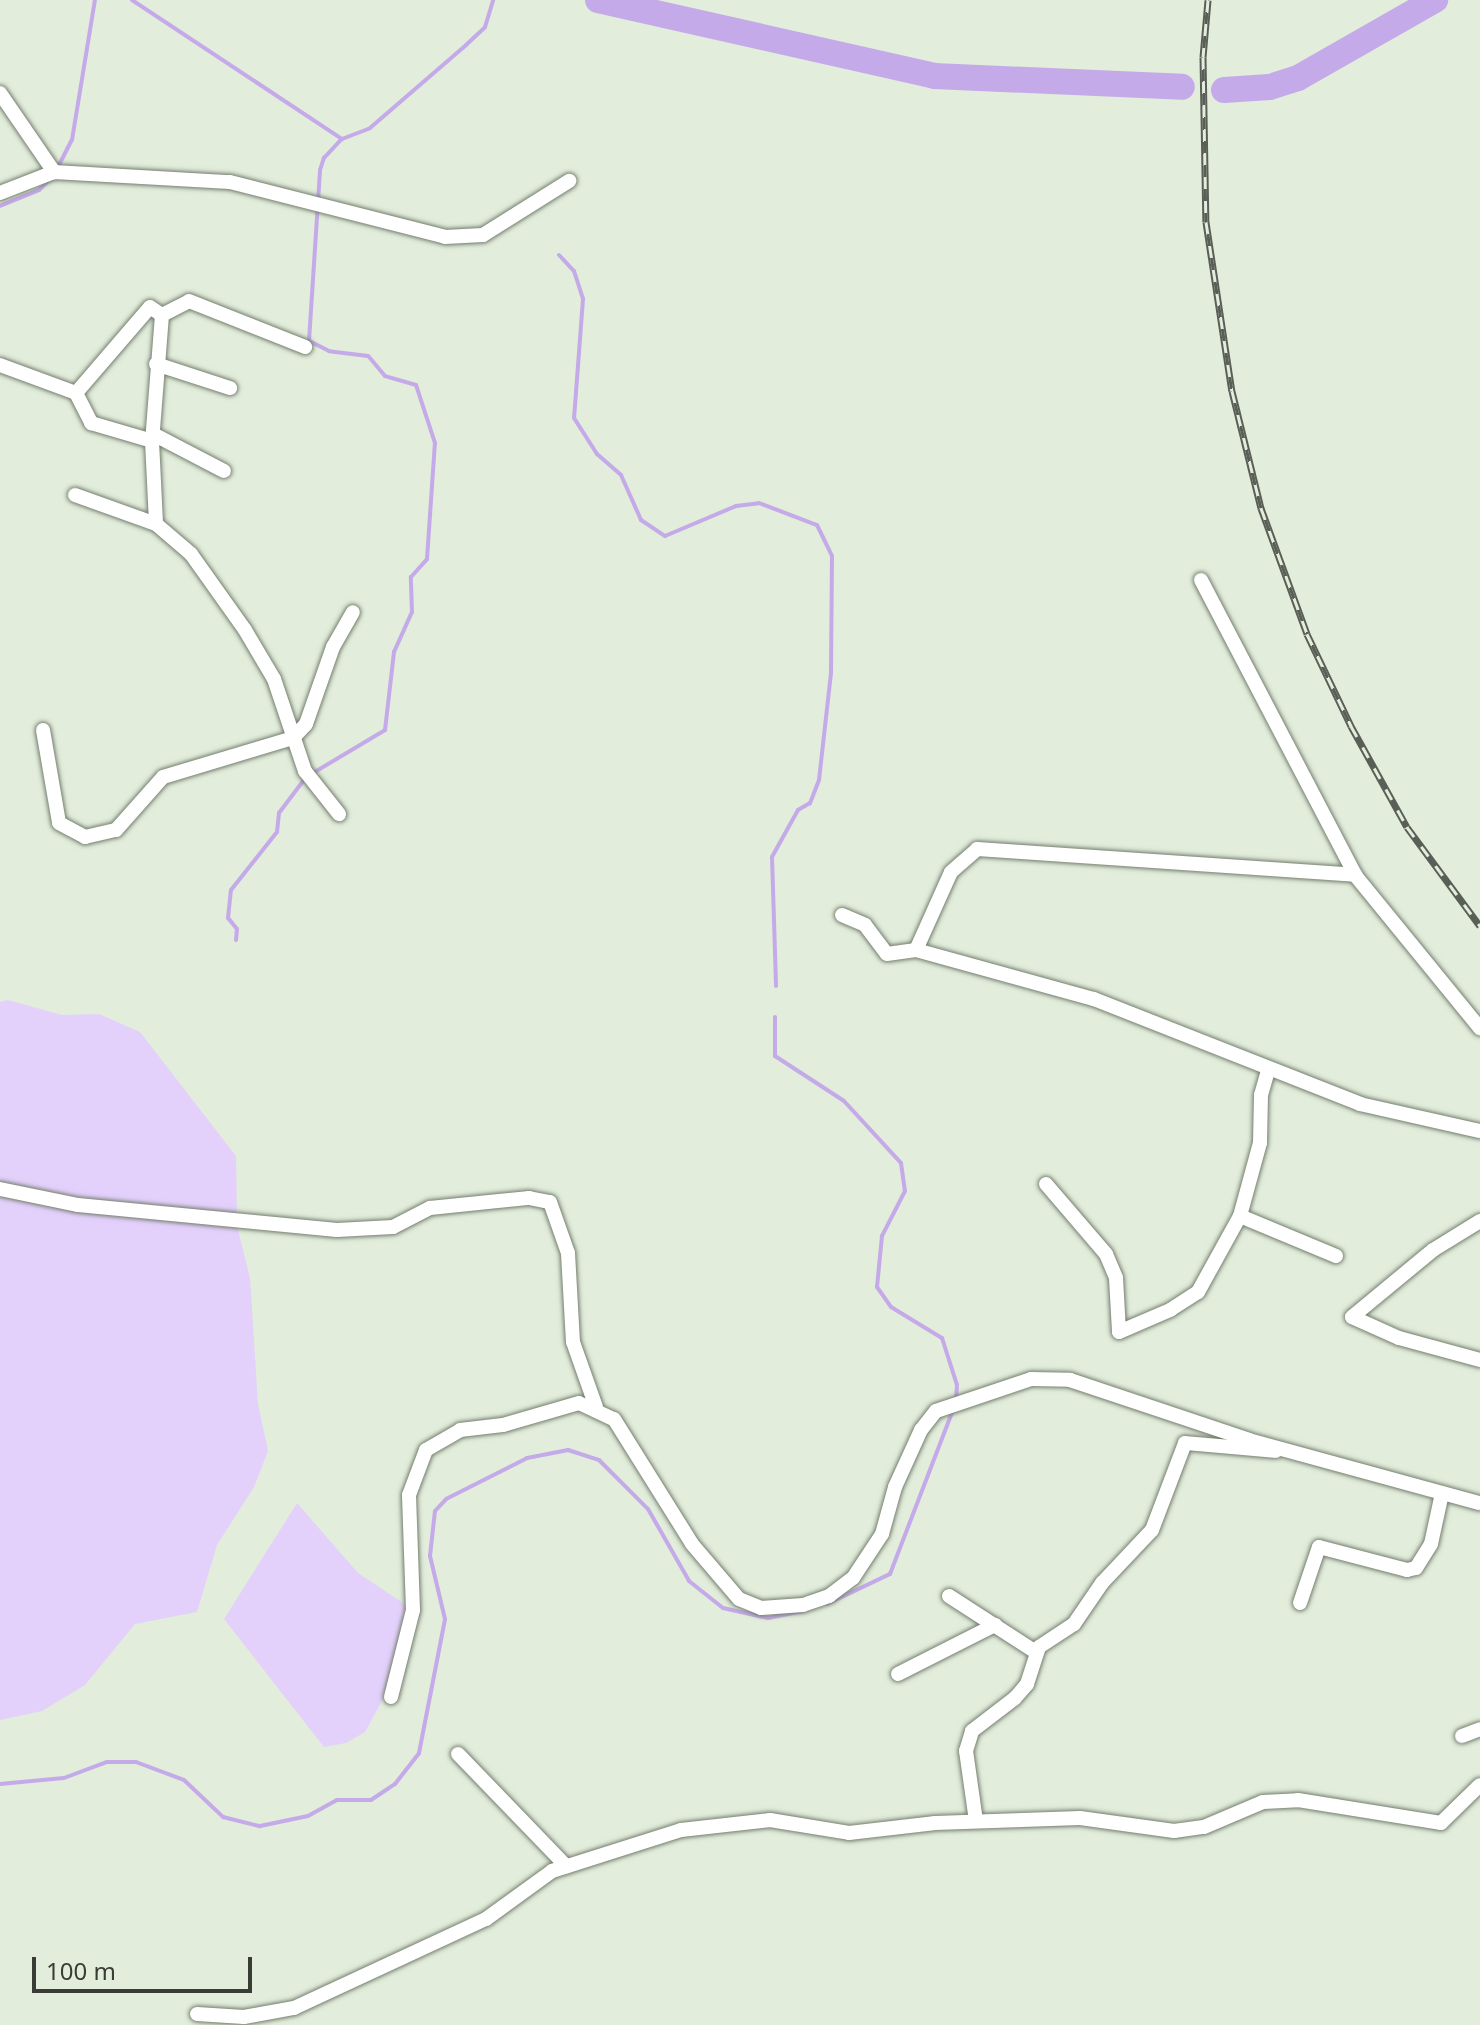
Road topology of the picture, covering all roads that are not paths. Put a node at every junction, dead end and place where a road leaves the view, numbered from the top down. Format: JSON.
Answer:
{"nodes":[{"id":1,"x":0,"y":93,"type":"edge"},
{"id":2,"x":54,"y":172,"type":"junction"},
{"id":3,"x":569,"y":181,"type":"dead end"},
{"id":4,"x":0,"y":193,"type":"edge"},
{"id":5,"x":162,"y":315,"type":"junction"},
{"id":6,"x":305,"y":347,"type":"dead end"},
{"id":7,"x":156,"y":364,"type":"junction"},
{"id":8,"x":0,"y":365,"type":"edge"},
{"id":9,"x":230,"y":388,"type":"dead end"},
{"id":10,"x":76,"y":393,"type":"junction"},
{"id":11,"x":153,"y":437,"type":"junction"},
{"id":12,"x":224,"y":471,"type":"dead end"},
{"id":13,"x":75,"y":495,"type":"dead end"},
{"id":14,"x":156,"y":524,"type":"junction"},
{"id":15,"x":1201,"y":580,"type":"dead end"},
{"id":16,"x":353,"y":612,"type":"dead end"},
{"id":17,"x":43,"y":730,"type":"dead end"},
{"id":18,"x":293,"y":738,"type":"junction"},
{"id":19,"x":339,"y":814,"type":"dead end"},
{"id":20,"x":1355,"y":875,"type":"junction"},
{"id":21,"x":842,"y":915,"type":"dead end"},
{"id":22,"x":916,"y":950,"type":"junction"},
{"id":23,"x":1480,"y":1028,"type":"edge"},
{"id":24,"x":1268,"y":1070,"type":"junction"},
{"id":25,"x":1480,"y":1131,"type":"edge"},
{"id":26,"x":1046,"y":1184,"type":"dead end"},
{"id":27,"x":0,"y":1189,"type":"edge"},
{"id":28,"x":1240,"y":1216,"type":"junction"},
{"id":29,"x":1480,"y":1221,"type":"edge"},
{"id":30,"x":1336,"y":1256,"type":"dead end"},
{"id":31,"x":1480,"y":1360,"type":"edge"},
{"id":32,"x":596,"y":1407,"type":"junction"},
{"id":33,"x":1288,"y":1450,"type":"junction"},
{"id":34,"x":1442,"y":1493,"type":"junction"},
{"id":35,"x":1480,"y":1503,"type":"edge"},
{"id":36,"x":949,"y":1596,"type":"dead end"},
{"id":37,"x":1300,"y":1603,"type":"dead end"},
{"id":38,"x":995,"y":1625,"type":"junction"},
{"id":39,"x":1036,"y":1652,"type":"junction"},
{"id":40,"x":898,"y":1674,"type":"dead end"},
{"id":41,"x":391,"y":1697,"type":"dead end"},
{"id":42,"x":1480,"y":1729,"type":"edge"},
{"id":43,"x":1462,"y":1736,"type":"dead end"},
{"id":44,"x":458,"y":1754,"type":"dead end"},
{"id":45,"x":1480,"y":1785,"type":"edge"},
{"id":46,"x":976,"y":1821,"type":"junction"},
{"id":47,"x":566,"y":1866,"type":"junction"},
{"id":48,"x":197,"y":2014,"type":"dead end"}],
"edges":[{"from":1,"to":2,"type":"street"},
{"from":2,"to":3,"type":"street"},
{"from":2,"to":4,"type":"street"},
{"from":5,"to":6,"type":"street"},
{"from":5,"to":7,"type":"street"},
{"from":5,"to":10,"type":"street"},
{"from":7,"to":9,"type":"street"},
{"from":7,"to":11,"type":"street"},
{"from":8,"to":10,"type":"street"},
{"from":10,"to":11,"type":"street"},
{"from":11,"to":12,"type":"street"},
{"from":11,"to":14,"type":"street"},
{"from":13,"to":14,"type":"street"},
{"from":14,"to":18,"type":"street"},
{"from":15,"to":20,"type":"street"},
{"from":16,"to":18,"type":"street"},
{"from":17,"to":18,"type":"street"},
{"from":18,"to":19,"type":"street"},
{"from":20,"to":22,"type":"street"},
{"from":20,"to":23,"type":"street"},
{"from":21,"to":22,"type":"street"},
{"from":22,"to":24,"type":"street"},
{"from":24,"to":25,"type":"street"},
{"from":24,"to":28,"type":"street"},
{"from":26,"to":28,"type":"street"},
{"from":27,"to":32,"type":"street"},
{"from":28,"to":30,"type":"street"},
{"from":29,"to":31,"type":"street"},
{"from":32,"to":33,"type":"street"},
{"from":32,"to":41,"type":"street"},
{"from":33,"to":34,"type":"street"},
{"from":33,"to":39,"type":"street"},
{"from":34,"to":35,"type":"street"},
{"from":34,"to":37,"type":"street"},
{"from":36,"to":38,"type":"street"},
{"from":38,"to":39,"type":"street"},
{"from":38,"to":40,"type":"street"},
{"from":39,"to":46,"type":"street"},
{"from":42,"to":43,"type":"street"},
{"from":44,"to":47,"type":"street"},
{"from":45,"to":46,"type":"street"},
{"from":46,"to":47,"type":"street"},
{"from":47,"to":48,"type":"street"}]}
